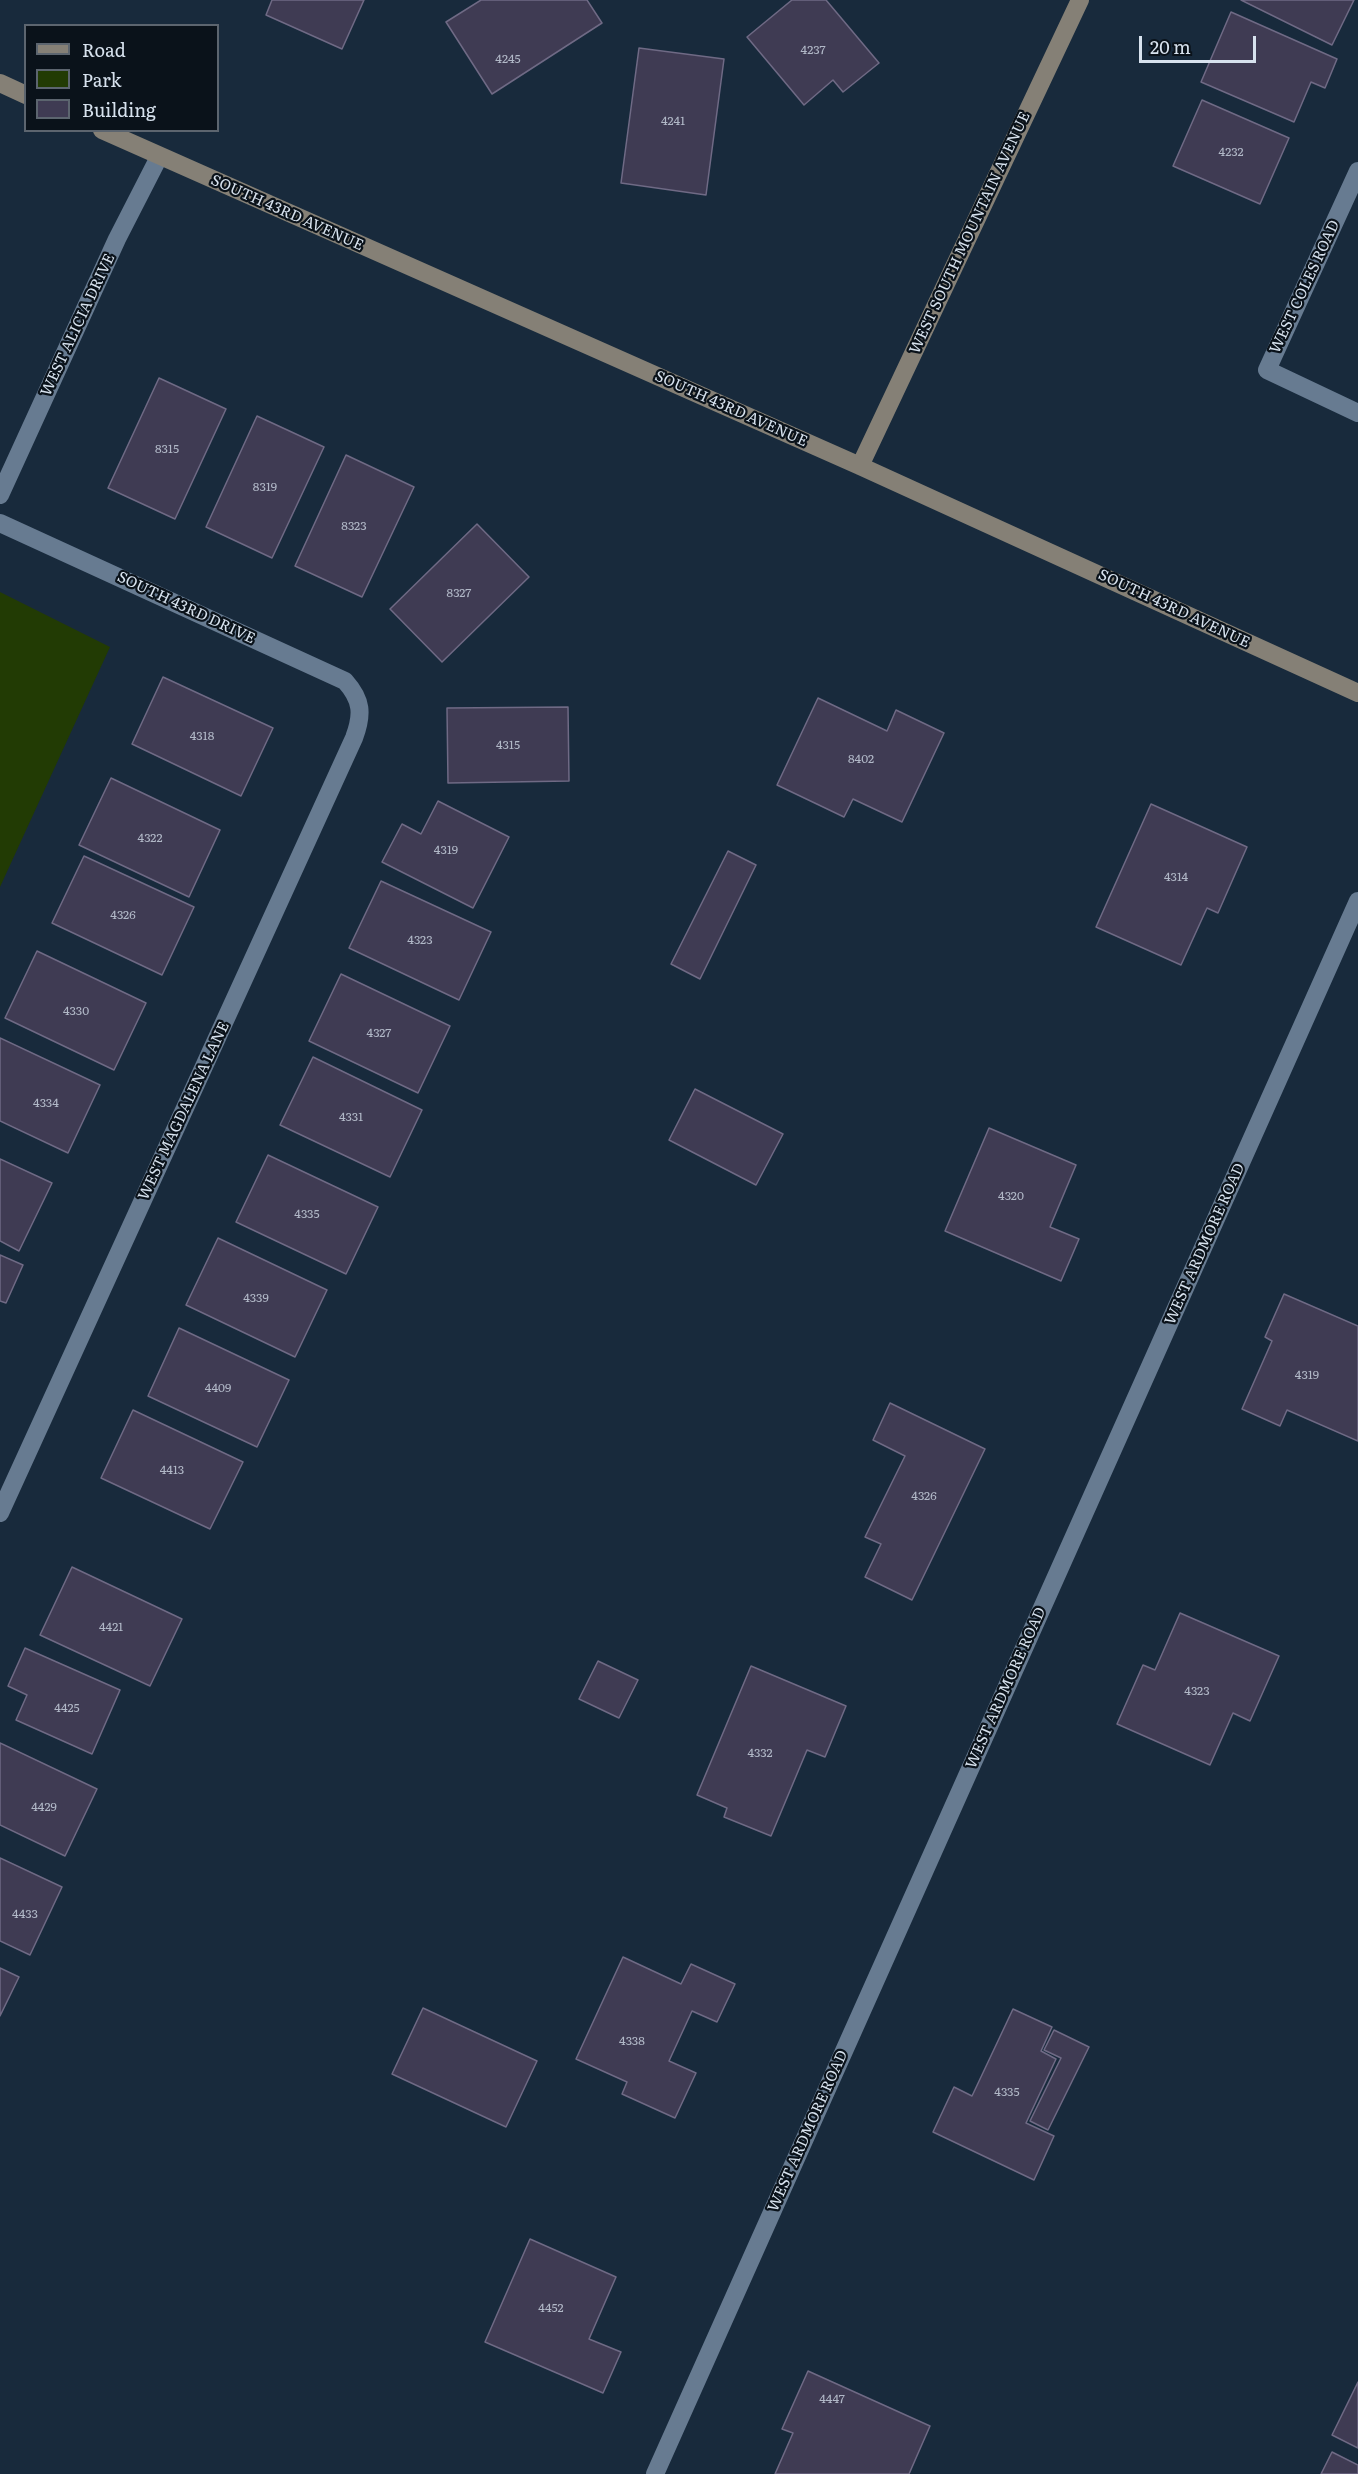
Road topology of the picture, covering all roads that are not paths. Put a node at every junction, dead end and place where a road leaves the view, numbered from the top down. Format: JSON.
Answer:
{"nodes":[{"id":1,"x":1080,"y":0,"type":"edge"},
{"id":2,"x":0,"y":83,"type":"edge"},
{"id":3,"x":24,"y":94,"type":"edge"},
{"id":4,"x":106,"y":132,"type":"edge"},
{"id":5,"x":159,"y":157,"type":"junction"},
{"id":6,"x":1358,"y":171,"type":"edge"},
{"id":7,"x":1358,"y":413,"type":"edge"},
{"id":8,"x":860,"y":466,"type":"junction"},
{"id":9,"x":0,"y":495,"type":"edge"},
{"id":10,"x":0,"y":523,"type":"edge"},
{"id":11,"x":1358,"y":693,"type":"edge"},
{"id":12,"x":361,"y":706,"type":"joint"},
{"id":13,"x":1358,"y":901,"type":"edge"},
{"id":14,"x":0,"y":1513,"type":"edge"},
{"id":15,"x":655,"y":2474,"type":"edge"}],
"edges":[{"from":1,"to":8,"type":"street","name":"WEST SOUTH MOUNTAIN AVENUE"},
{"from":2,"to":3,"type":"street"},
{"from":4,"to":5,"type":"street","name":"SOUTH 43RD AVENUE"},
{"from":5,"to":8,"type":"street","name":"SOUTH 43RD AVENUE"},
{"from":5,"to":9,"type":"street","name":"WEST ALICIA DRIVE"},
{"from":6,"to":7,"type":"street","name":"WEST COLES ROAD"},
{"from":8,"to":11,"type":"street","name":"SOUTH 43RD AVENUE"},
{"from":10,"to":12,"type":"street","name":"SOUTH 43RD DRIVE"},
{"from":12,"to":14,"type":"street","name":"WEST MAGDALENA LANE"},
{"from":13,"to":15,"type":"street","name":"WEST ARDMORE ROAD"}]}
